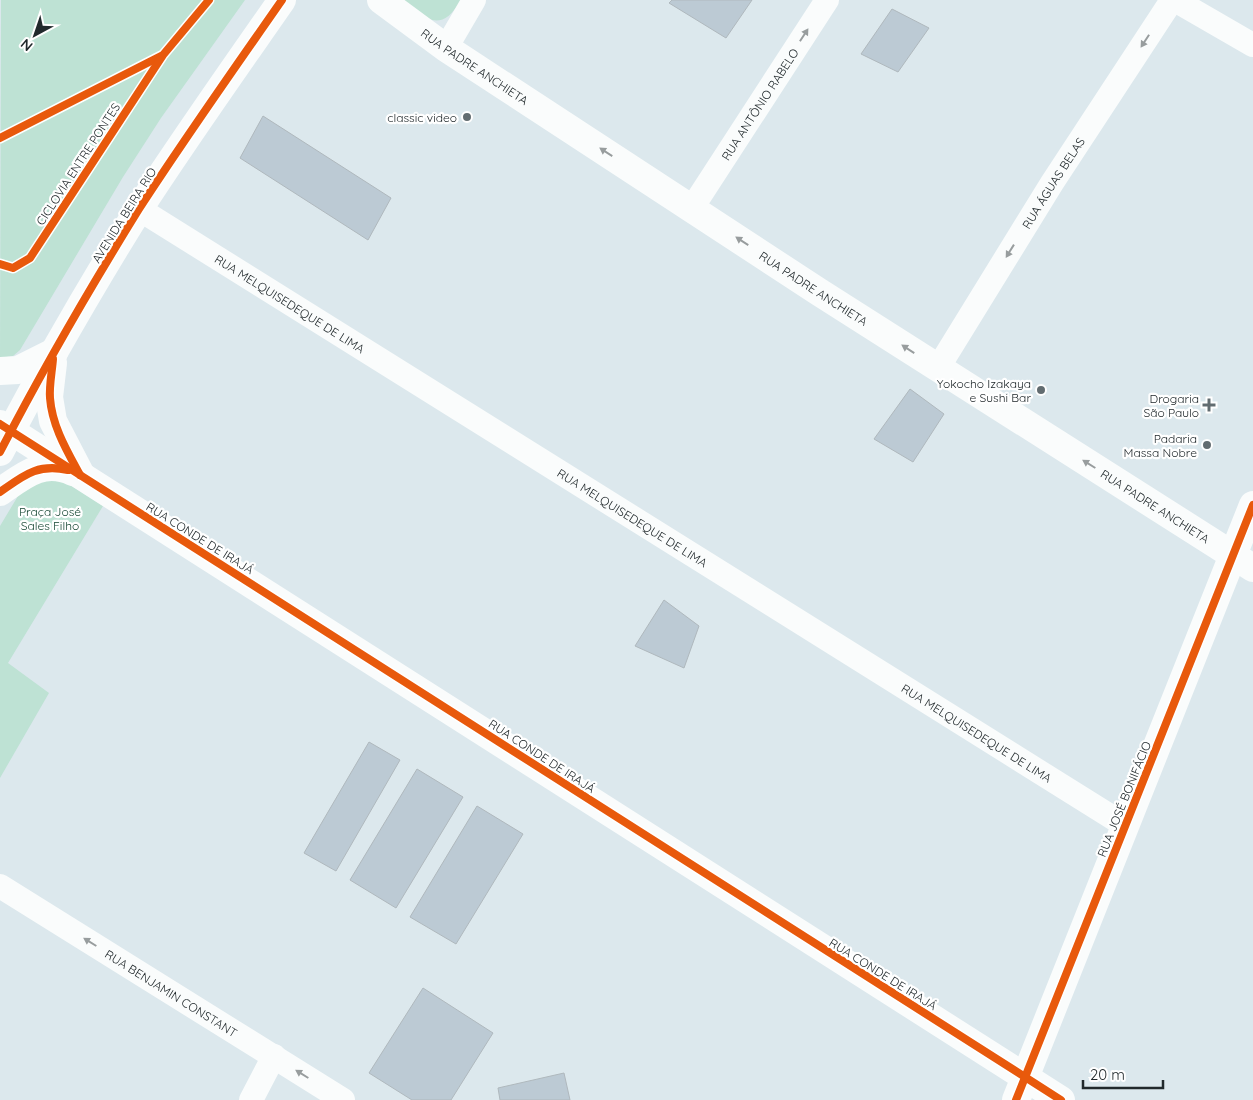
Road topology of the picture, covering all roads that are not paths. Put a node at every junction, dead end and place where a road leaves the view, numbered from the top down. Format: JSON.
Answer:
{"nodes":[{"id":1,"x":282,"y":0,"type":"edge"},
{"id":2,"x":381,"y":0,"type":"edge"},
{"id":3,"x":474,"y":0,"type":"edge"},
{"id":4,"x":827,"y":0,"type":"edge"},
{"id":5,"x":1173,"y":0,"type":"edge"},
{"id":6,"x":1253,"y":45,"type":"edge"},
{"id":7,"x":446,"y":48,"type":"junction"},
{"id":8,"x":692,"y":208,"type":"junction"},
{"id":9,"x":139,"y":210,"type":"junction"},
{"id":10,"x":54,"y":352,"type":"junction"},
{"id":11,"x":938,"y":368,"type":"junction"},
{"id":12,"x":0,"y":371,"type":"edge"},
{"id":13,"x":4,"y":436,"type":"edge"},
{"id":14,"x":81,"y":476,"type":"junction"},
{"id":15,"x":0,"y":492,"type":"edge"},
{"id":16,"x":1253,"y":505,"type":"edge"},
{"id":17,"x":1243,"y":562,"type":"edge"},
{"id":18,"x":1126,"y":826,"type":"junction"},
{"id":19,"x":0,"y":886,"type":"edge"},
{"id":20,"x":274,"y":1056,"type":"junction"},
{"id":21,"x":1020,"y":1089,"type":"edge"},
{"id":22,"x":251,"y":1100,"type":"edge"},
{"id":23,"x":343,"y":1100,"type":"edge"},
{"id":24,"x":1061,"y":1100,"type":"edge"}],
"edges":[{"from":1,"to":9,"type":"main road","name":"AVENIDA BEIRA RIO"},
{"from":2,"to":7,"type":"main road","name":"RUA PADRE ANCHIETA"},
{"from":3,"to":7,"type":"street"},
{"from":8,"to":4,"type":"street","name":"RUA ANTÔNIO RABELO","one_way":true},
{"from":5,"to":6,"type":"street"},
{"from":5,"to":11,"type":"street","name":"RUA ÁGUAS BELAS","one_way":true},
{"from":8,"to":7,"type":"main road","name":"RUA PADRE ANCHIETA","one_way":true},
{"from":11,"to":8,"type":"main road","name":"RUA PADRE ANCHIETA","one_way":true},
{"from":9,"to":10,"type":"main road","name":"AVENIDA BEIRA RIO"},
{"from":9,"to":18,"type":"street","name":"RUA MELQUISEDEQUE DE LIMA"},
{"from":10,"to":12,"type":"main road"},
{"from":10,"to":13,"type":"main road","name":"AVENIDA BEIRA RIO"},
{"from":10,"to":14,"type":"main road"},
{"from":17,"to":11,"type":"main road","name":"RUA PADRE ANCHIETA","one_way":true},
{"from":13,"to":14,"type":"main road","name":"RUA CONDE DE IRAJÁ"},
{"from":14,"to":15,"type":"main road"},
{"from":14,"to":21,"type":"main road","name":"RUA CONDE DE IRAJÁ"},
{"from":16,"to":17,"type":"main road","name":"RUA JOSÉ BONIFÁCIO"},
{"from":17,"to":18,"type":"main road","name":"RUA JOSÉ BONIFÁCIO"},
{"from":18,"to":21,"type":"main road","name":"RUA JOSÉ BONIFÁCIO"},
{"from":20,"to":19,"type":"street","name":"RUA BENJAMIN CONSTANT","one_way":true},
{"from":20,"to":22,"type":"street"},
{"from":23,"to":20,"type":"street","name":"RUA BENJAMIN CONSTANT","one_way":true},
{"from":21,"to":24,"type":"main road","name":"RUA CONDE DE IRAJÁ"}]}
